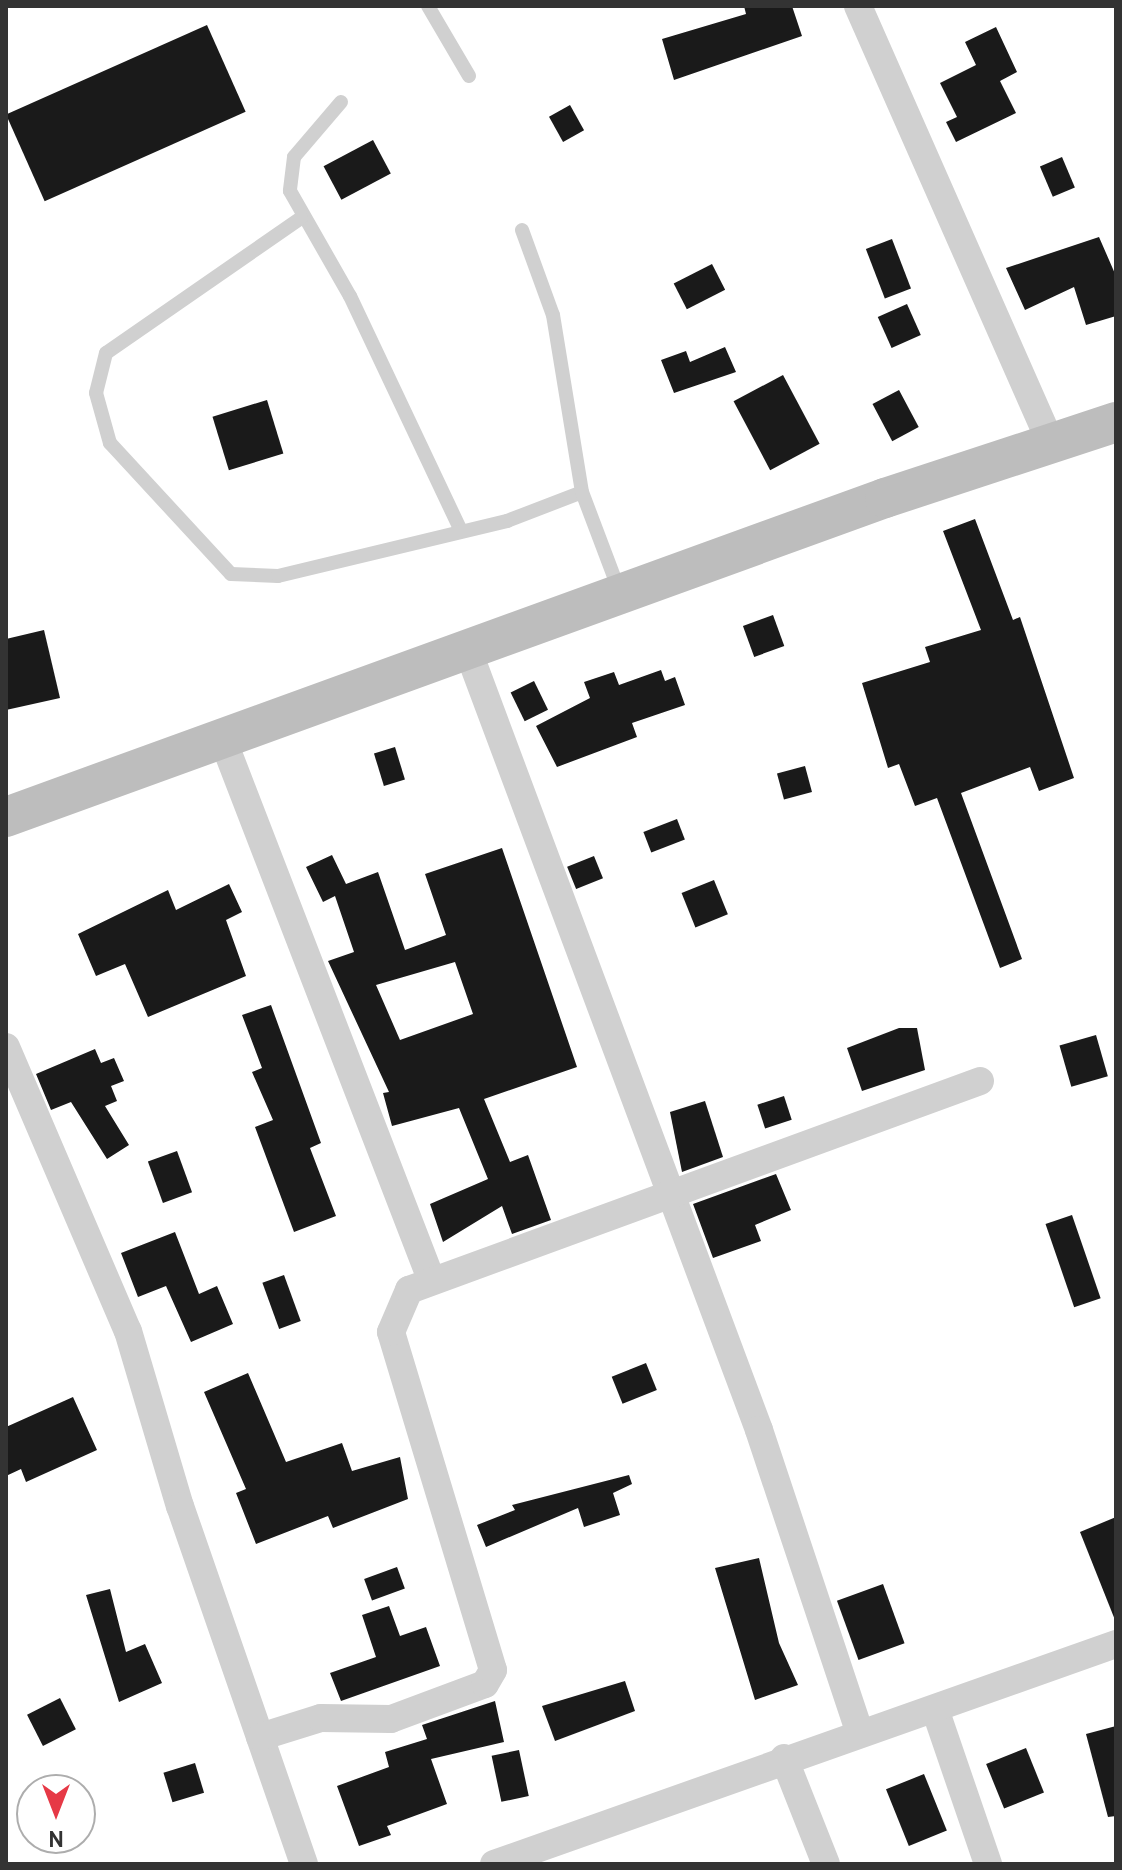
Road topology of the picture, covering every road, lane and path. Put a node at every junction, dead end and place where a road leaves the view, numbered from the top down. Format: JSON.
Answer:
{"nodes":[{"id":1,"x":428,"y":6,"type":"edge"},
{"id":2,"x":858,"y":6,"type":"edge"},
{"id":3,"x":469,"y":76,"type":"dead end"},
{"id":4,"x":341,"y":102,"type":"dead end"},
{"id":5,"x":301,"y":218,"type":"junction"},
{"id":6,"x":522,"y":230,"type":"dead end"},
{"id":7,"x":1116,"y":422,"type":"edge"},
{"id":8,"x":1052,"y":445,"type":"junction"},
{"id":9,"x":582,"y":492,"type":"junction"},
{"id":10,"x":460,"y":529,"type":"junction"},
{"id":11,"x":622,"y":598,"type":"junction"},
{"id":12,"x":469,"y":653,"type":"junction"},
{"id":13,"x":223,"y":740,"type":"junction"},
{"id":14,"x":6,"y":817,"type":"edge"},
{"id":15,"x":6,"y":1047,"type":"edge"},
{"id":16,"x":980,"y":1081,"type":"dead end"},
{"id":17,"x":672,"y":1197,"type":"junction"},
{"id":18,"x":431,"y":1279,"type":"junction"},
{"id":19,"x":1116,"y":1644,"type":"edge"},
{"id":20,"x":936,"y":1712,"type":"junction"},
{"id":21,"x":859,"y":1731,"type":"junction"},
{"id":22,"x":260,"y":1737,"type":"junction"},
{"id":23,"x":784,"y":1758,"type":"junction"},
{"id":24,"x":304,"y":1864,"type":"edge"},
{"id":25,"x":494,"y":1864,"type":"edge"},
{"id":26,"x":826,"y":1864,"type":"edge"},
{"id":27,"x":988,"y":1864,"type":"edge"}],
"edges":[{"from":1,"to":3,"type":"lane"},
{"from":2,"to":8,"type":"street"},
{"from":4,"to":5,"type":"lane"},
{"from":5,"to":10,"type":"lane"},
{"from":5,"to":10,"type":"lane"},
{"from":6,"to":9,"type":"lane"},
{"from":7,"to":8,"type":"street"},
{"from":8,"to":11,"type":"street"},
{"from":9,"to":10,"type":"lane"},
{"from":9,"to":11,"type":"lane"},
{"from":11,"to":12,"type":"street"},
{"from":12,"to":13,"type":"street"},
{"from":12,"to":17,"type":"street"},
{"from":13,"to":14,"type":"street"},
{"from":13,"to":18,"type":"street"},
{"from":15,"to":22,"type":"street"},
{"from":16,"to":17,"type":"street"},
{"from":17,"to":18,"type":"street"},
{"from":17,"to":21,"type":"street"},
{"from":18,"to":22,"type":"street"},
{"from":19,"to":20,"type":"street"},
{"from":20,"to":21,"type":"street"},
{"from":20,"to":27,"type":"street"},
{"from":21,"to":23,"type":"street"},
{"from":22,"to":24,"type":"street"},
{"from":23,"to":25,"type":"street"},
{"from":23,"to":26,"type":"street"}]}
